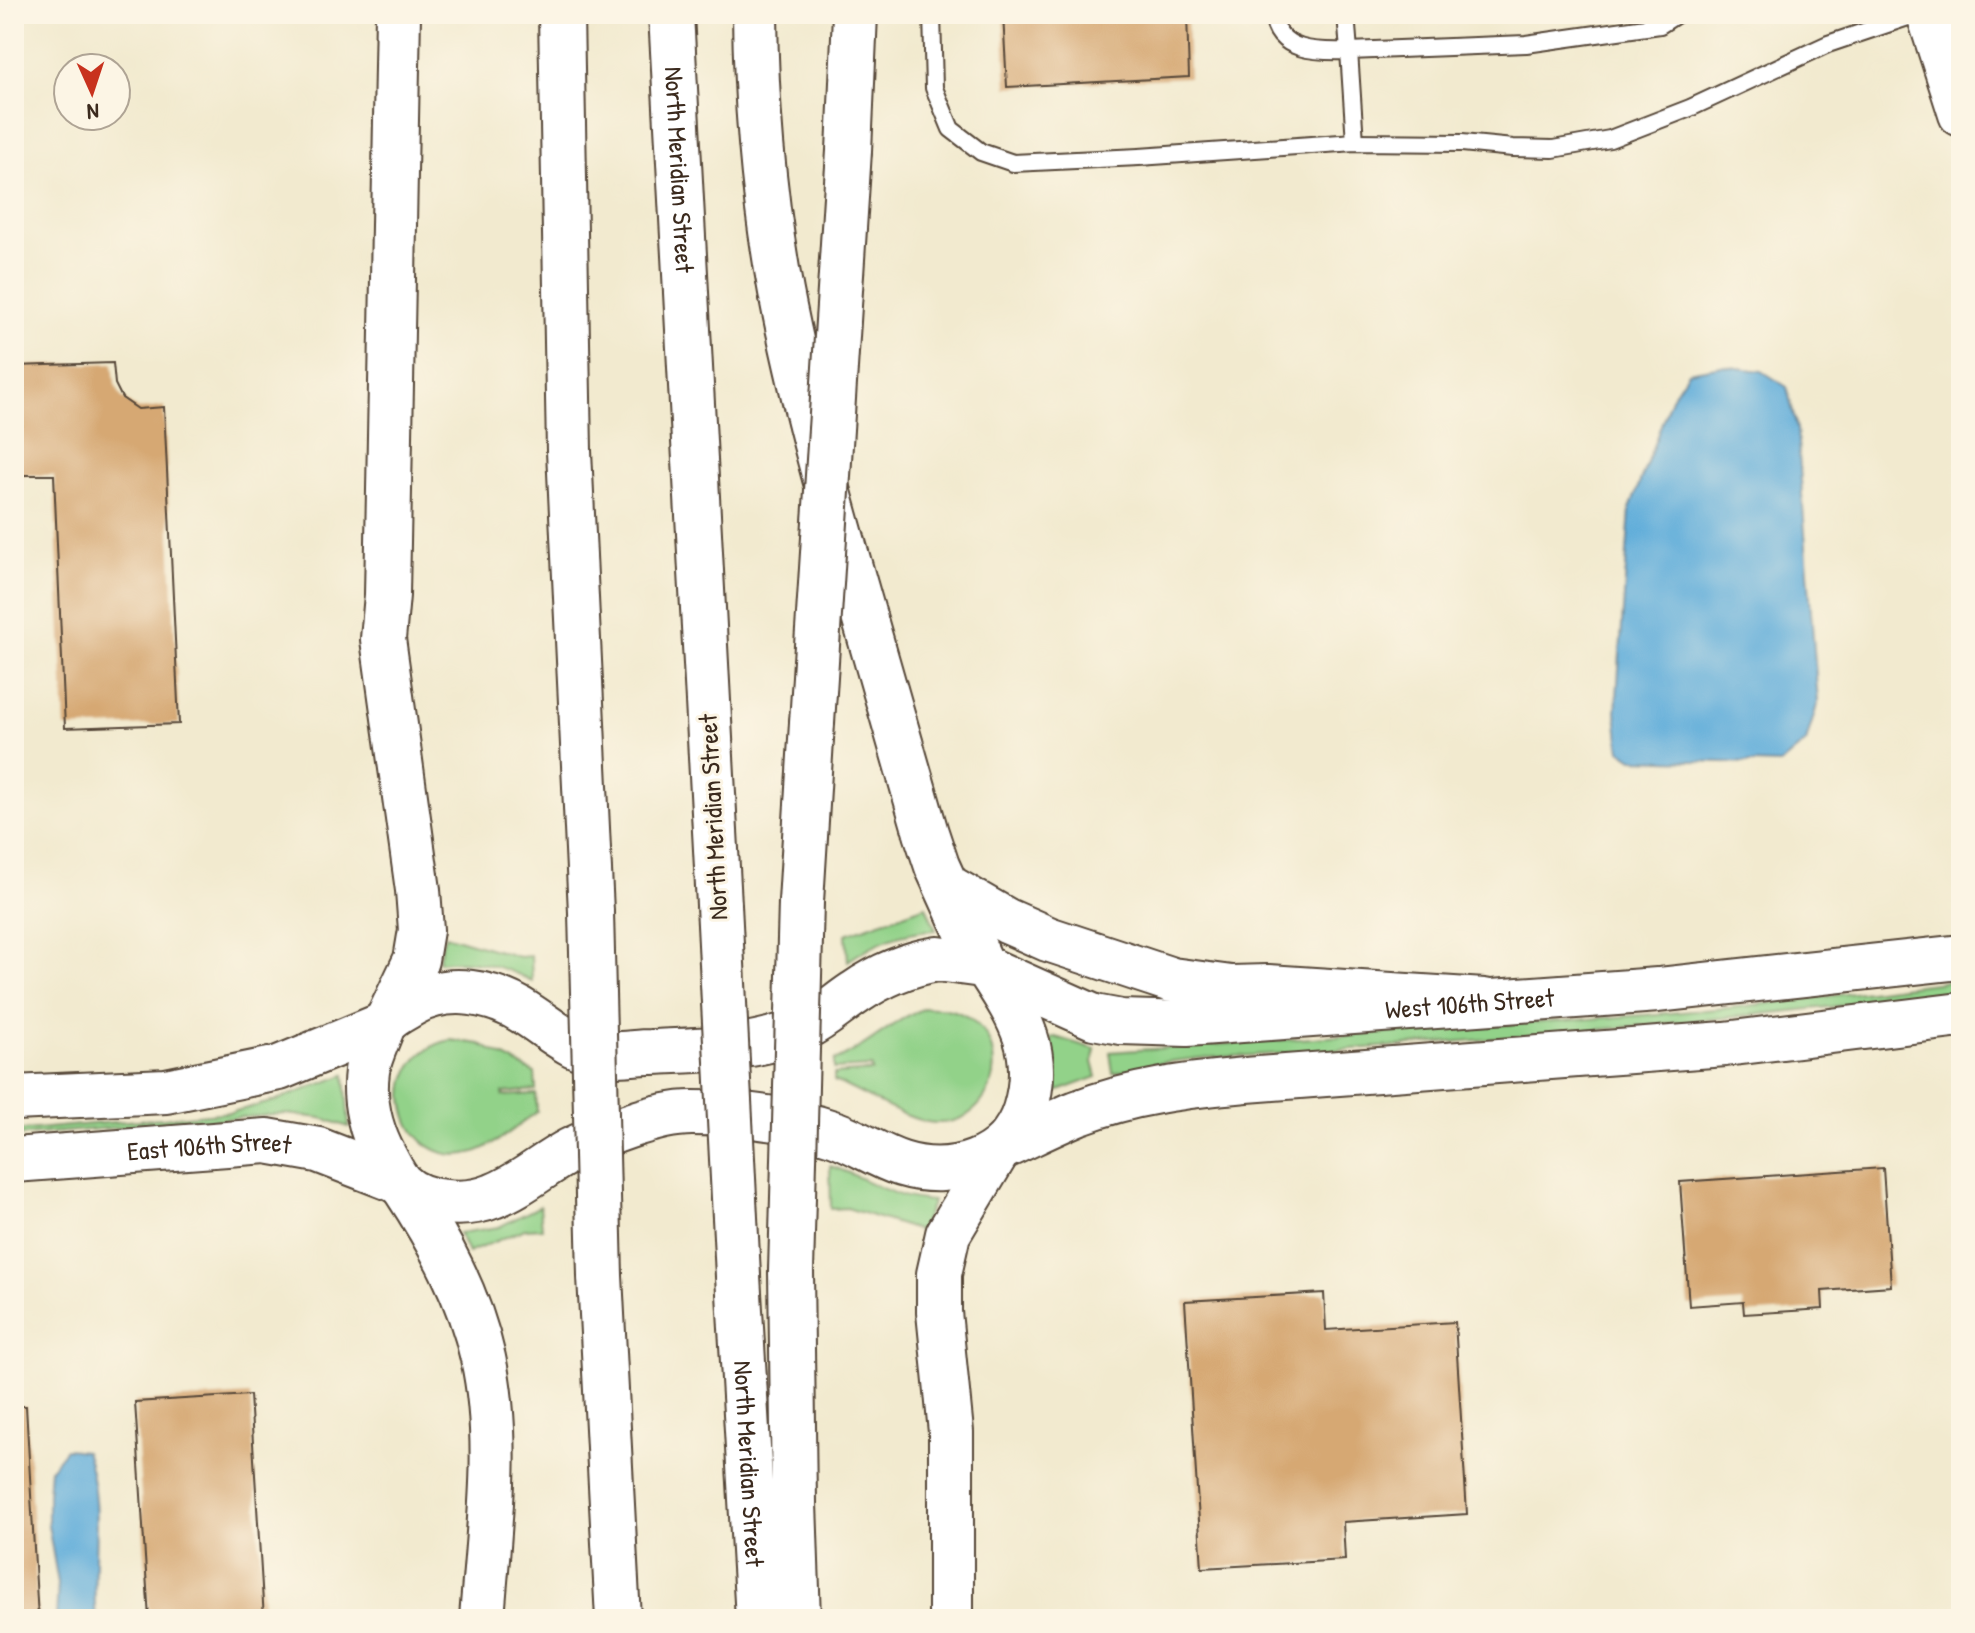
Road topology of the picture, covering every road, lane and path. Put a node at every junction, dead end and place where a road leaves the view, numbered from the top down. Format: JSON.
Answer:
{"nodes":[{"id":1,"x":398,"y":14,"type":"edge"},
{"id":2,"x":561,"y":14,"type":"edge"},
{"id":3,"x":671,"y":14,"type":"edge"},
{"id":4,"x":755,"y":14,"type":"edge"},
{"id":5,"x":855,"y":14,"type":"edge"},
{"id":6,"x":932,"y":14,"type":"edge"},
{"id":7,"x":1273,"y":14,"type":"edge"},
{"id":8,"x":1346,"y":14,"type":"edge"},
{"id":9,"x":1677,"y":14,"type":"edge"},
{"id":10,"x":1917,"y":14,"type":"edge"},
{"id":11,"x":1929,"y":14,"type":"edge"},
{"id":12,"x":1660,"y":20,"type":"edge"},
{"id":13,"x":1349,"y":51,"type":"junction"},
{"id":14,"x":1961,"y":114,"type":"edge"},
{"id":15,"x":1355,"y":142,"type":"junction"},
{"id":16,"x":948,"y":887,"type":"junction"},
{"id":17,"x":1961,"y":957,"type":"edge"},
{"id":18,"x":985,"y":967,"type":"junction"},
{"id":19,"x":1484,"y":1001,"type":"junction"},
{"id":20,"x":1961,"y":1015,"type":"edge"},
{"id":21,"x":385,"y":1022,"type":"junction"},
{"id":22,"x":14,"y":1098,"type":"edge"},
{"id":23,"x":1001,"y":1149,"type":"junction"},
{"id":24,"x":14,"y":1160,"type":"edge"},
{"id":25,"x":401,"y":1184,"type":"junction"},
{"id":26,"x":482,"y":1619,"type":"edge"},
{"id":27,"x":618,"y":1619,"type":"edge"},
{"id":28,"x":758,"y":1619,"type":"edge"},
{"id":29,"x":798,"y":1619,"type":"edge"},
{"id":30,"x":951,"y":1619,"type":"edge"}],
"edges":[{"from":1,"to":21,"type":"main road"},
{"from":2,"to":27,"type":"main road","bridge":true},
{"from":3,"to":28,"type":"main road","name":"North Meridian Street","bridge":true},
{"from":4,"to":16,"type":"main road"},
{"from":5,"to":29,"type":"main road","bridge":true},
{"from":6,"to":15,"type":"lane"},
{"from":7,"to":13,"type":"lane"},
{"from":8,"to":13,"type":"lane"},
{"from":9,"to":12,"type":"lane"},
{"from":10,"to":15,"type":"lane"},
{"from":11,"to":14,"type":"main road"},
{"from":12,"to":13,"type":"lane"},
{"from":13,"to":15,"type":"lane"},
{"from":16,"to":18,"type":"main road"},
{"from":16,"to":19,"type":"main road"},
{"from":17,"to":19,"type":"main road","name":"West 106th Street"},
{"from":18,"to":19,"type":"main road","name":"West 106th Street"},
{"from":18,"to":21,"type":"main road","name":"West 106th Street"},
{"from":18,"to":23,"type":"main road"},
{"from":20,"to":23,"type":"main road"},
{"from":21,"to":22,"type":"main road"},
{"from":21,"to":25,"type":"main road"},
{"from":23,"to":25,"type":"main road","name":"East 106th Street"},
{"from":23,"to":30,"type":"main road"},
{"from":24,"to":25,"type":"main road","name":"East 106th Street"},
{"from":25,"to":26,"type":"main road"}]}
